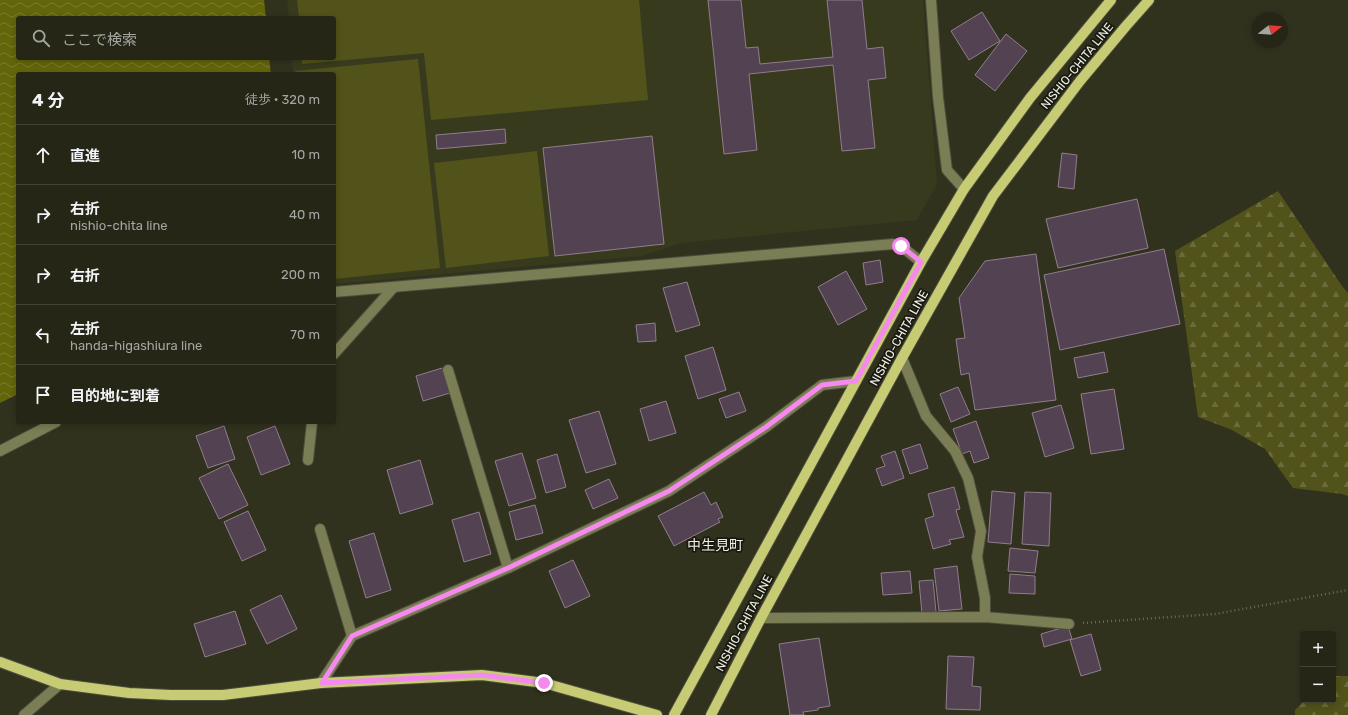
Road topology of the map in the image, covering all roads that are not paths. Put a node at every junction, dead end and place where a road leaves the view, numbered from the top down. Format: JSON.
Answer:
{"nodes":[{"id":1,"x":931,"y":0,"type":"edge"},
{"id":2,"x":1111,"y":0,"type":"edge"},
{"id":3,"x":1150,"y":0,"type":"edge"},
{"id":4,"x":964,"y":189,"type":"junction"},
{"id":5,"x":921,"y":262,"type":"junction"},
{"id":6,"x":394,"y":287,"type":"junction"},
{"id":7,"x":336,"y":292,"type":"edge"},
{"id":8,"x":336,"y":352,"type":"edge"},
{"id":9,"x":902,"y":358,"type":"junction"},
{"id":10,"x":448,"y":370,"type":"dead end"},
{"id":11,"x":856,"y":381,"type":"junction"},
{"id":12,"x":52,"y":424,"type":"edge"},
{"id":13,"x":312,"y":424,"type":"edge"},
{"id":14,"x":0,"y":451,"type":"edge"},
{"id":15,"x":308,"y":460,"type":"dead end"},
{"id":16,"x":320,"y":529,"type":"dead end"},
{"id":17,"x":508,"y":568,"type":"junction"},
{"id":18,"x":985,"y":617,"type":"junction"},
{"id":19,"x":761,"y":618,"type":"junction"},
{"id":20,"x":1069,"y":624,"type":"road end"},
{"id":21,"x":352,"y":636,"type":"junction"},
{"id":22,"x":0,"y":662,"type":"edge"},
{"id":23,"x":322,"y":683,"type":"junction"},
{"id":24,"x":60,"y":684,"type":"junction"},
{"id":25,"x":24,"y":715,"type":"edge"},
{"id":26,"x":657,"y":715,"type":"edge"},
{"id":27,"x":674,"y":715,"type":"edge"},
{"id":28,"x":711,"y":715,"type":"edge"}],
"edges":[{"from":1,"to":4,"type":"street"},
{"from":2,"to":4,"type":"main road","name":"NISHIO-CHITA LINE"},
{"from":3,"to":9,"type":"main road","name":"NISHIO-CHITA LINE"},
{"from":4,"to":5,"type":"main road","name":"NISHIO-CHITA LINE"},
{"from":5,"to":6,"type":"street"},
{"from":5,"to":11,"type":"main road","name":"NISHIO-CHITA LINE"},
{"from":6,"to":7,"type":"street"},
{"from":6,"to":8,"type":"street"},
{"from":9,"to":18,"type":"street"},
{"from":9,"to":19,"type":"main road","name":"NISHIO-CHITA LINE"},
{"from":10,"to":17,"type":"street"},
{"from":11,"to":17,"type":"street"},
{"from":11,"to":27,"type":"main road","name":"NISHIO-CHITA LINE"},
{"from":12,"to":14,"type":"street"},
{"from":13,"to":15,"type":"street"},
{"from":16,"to":21,"type":"street"},
{"from":17,"to":21,"type":"street"},
{"from":18,"to":19,"type":"street"},
{"from":18,"to":20,"type":"street"},
{"from":19,"to":28,"type":"main road","name":"NISHIO-CHITA LINE"},
{"from":21,"to":23,"type":"street"},
{"from":22,"to":24,"type":"main road"},
{"from":23,"to":24,"type":"main road"},
{"from":23,"to":26,"type":"main road"},
{"from":24,"to":25,"type":"street"}]}
